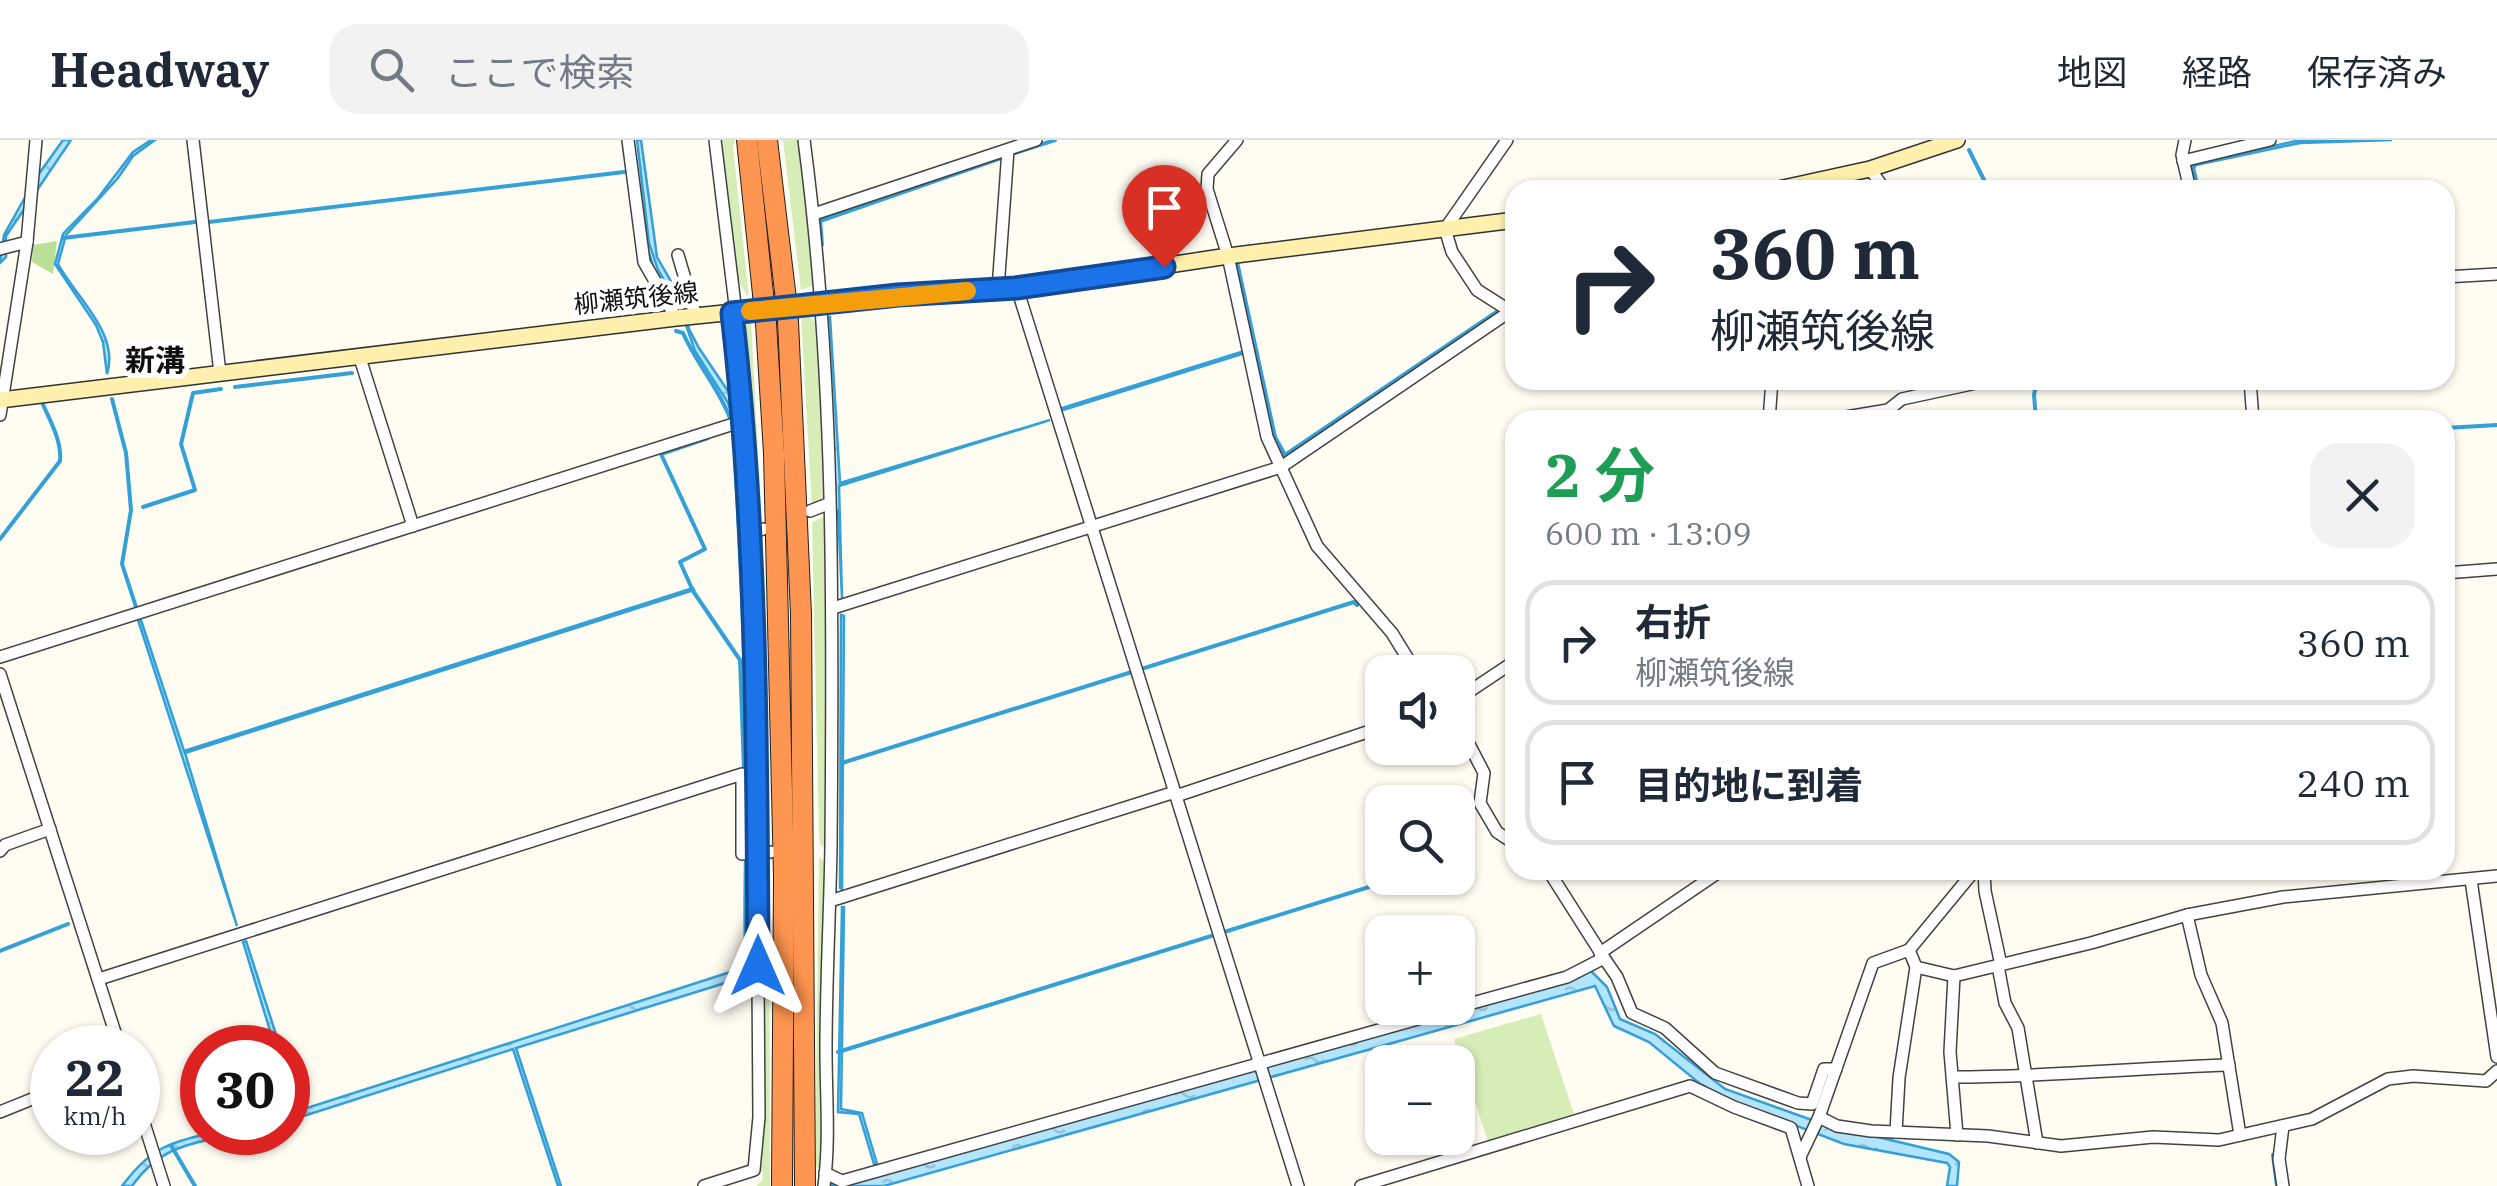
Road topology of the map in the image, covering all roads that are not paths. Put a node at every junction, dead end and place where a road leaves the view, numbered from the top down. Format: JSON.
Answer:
{"nodes":[{"id":1,"x":36,"y":140,"type":"edge"},
{"id":2,"x":193,"y":140,"type":"edge"},
{"id":3,"x":628,"y":140,"type":"edge"},
{"id":4,"x":715,"y":140,"type":"edge"},
{"id":5,"x":747,"y":140,"type":"edge"},
{"id":6,"x":767,"y":140,"type":"edge"},
{"id":7,"x":804,"y":140,"type":"edge"},
{"id":8,"x":1036,"y":140,"type":"edge"},
{"id":9,"x":1236,"y":140,"type":"edge"},
{"id":10,"x":1508,"y":140,"type":"edge"},
{"id":11,"x":1957,"y":140,"type":"edge"},
{"id":12,"x":2185,"y":140,"type":"edge"},
{"id":13,"x":2270,"y":140,"type":"edge"},
{"id":14,"x":1009,"y":146,"type":"edge"},
{"id":15,"x":2183,"y":162,"type":"junction"},
{"id":16,"x":1870,"y":169,"type":"junction"},
{"id":17,"x":1820,"y":180,"type":"edge"},
{"id":18,"x":1878,"y":180,"type":"edge"},
{"id":19,"x":2188,"y":180,"type":"edge"},
{"id":20,"x":814,"y":214,"type":"junction"},
{"id":21,"x":1505,"y":221,"type":"edge"},
{"id":22,"x":1445,"y":229,"type":"junction"},
{"id":23,"x":27,"y":242,"type":"junction"},
{"id":24,"x":0,"y":249,"type":"edge"},
{"id":25,"x":678,"y":254,"type":"dead end"},
{"id":26,"x":1228,"y":256,"type":"junction"},
{"id":27,"x":2497,"y":274,"type":"edge"},
{"id":28,"x":2455,"y":277,"type":"edge"},
{"id":29,"x":1016,"y":288,"type":"junction"},
{"id":30,"x":998,"y":289,"type":"junction"},
{"id":31,"x":820,"y":303,"type":"junction"},
{"id":32,"x":1505,"y":306,"type":"edge"},
{"id":33,"x":734,"y":313,"type":"junction"},
{"id":34,"x":1505,"y":315,"type":"edge"},
{"id":35,"x":696,"y":316,"type":"junction"},
{"id":36,"x":676,"y":318,"type":"junction"},
{"id":37,"x":358,"y":356,"type":"junction"},
{"id":38,"x":220,"y":373,"type":"junction"},
{"id":39,"x":1942,"y":390,"type":"edge"},
{"id":40,"x":1,"y":404,"type":"edge"},
{"id":41,"x":1892,"y":410,"type":"edge"},
{"id":42,"x":738,"y":422,"type":"junction"},
{"id":43,"x":1281,"y":467,"type":"junction"},
{"id":44,"x":828,"y":504,"type":"junction"},
{"id":45,"x":810,"y":511,"type":"dead end"},
{"id":46,"x":413,"y":526,"type":"junction"},
{"id":47,"x":1092,"y":528,"type":"junction"},
{"id":48,"x":763,"y":529,"type":"dead end"},
{"id":49,"x":749,"y":534,"type":"junction"},
{"id":50,"x":2497,"y":569,"type":"edge"},
{"id":51,"x":2455,"y":571,"type":"edge"},
{"id":52,"x":833,"y":608,"type":"junction"},
{"id":53,"x":1406,"y":655,"type":"edge"},
{"id":54,"x":0,"y":656,"type":"edge"},
{"id":55,"x":1505,"y":668,"type":"edge"},
{"id":56,"x":0,"y":674,"type":"edge"},
{"id":57,"x":1475,"y":688,"type":"edge"},
{"id":58,"x":1365,"y":732,"type":"edge"},
{"id":59,"x":1475,"y":756,"type":"edge"},
{"id":60,"x":1175,"y":794,"type":"junction"},
{"id":61,"x":50,"y":829,"type":"junction"},
{"id":62,"x":1505,"y":837,"type":"edge"},
{"id":63,"x":0,"y":851,"type":"edge"},
{"id":64,"x":831,"y":851,"type":"junction"},
{"id":65,"x":772,"y":852,"type":"dead end"},
{"id":66,"x":814,"y":852,"type":"dead end"},
{"id":67,"x":757,"y":853,"type":"junction"},
{"id":68,"x":2497,"y":876,"type":"edge"},
{"id":69,"x":1554,"y":880,"type":"edge"},
{"id":70,"x":1708,"y":880,"type":"edge"},
{"id":71,"x":1976,"y":880,"type":"edge"},
{"id":72,"x":1985,"y":880,"type":"edge"},
{"id":73,"x":2471,"y":880,"type":"junction"},
{"id":74,"x":830,"y":901,"type":"junction"},
{"id":75,"x":2188,"y":915,"type":"junction"},
{"id":76,"x":1909,"y":950,"type":"junction"},
{"id":77,"x":1602,"y":956,"type":"junction"},
{"id":78,"x":2490,"y":964,"type":"edge"},
{"id":79,"x":2000,"y":966,"type":"junction"},
{"id":80,"x":1916,"y":967,"type":"junction"},
{"id":81,"x":1954,"y":976,"type":"junction"},
{"id":82,"x":99,"y":979,"type":"junction"},
{"id":83,"x":1475,"y":1002,"type":"edge"},
{"id":84,"x":113,"y":1025,"type":"edge"},
{"id":85,"x":1393,"y":1025,"type":"edge"},
{"id":86,"x":2497,"y":1057,"type":"edge"},
{"id":87,"x":1259,"y":1063,"type":"junction"},
{"id":88,"x":2229,"y":1066,"type":"junction"},
{"id":89,"x":1836,"y":1069,"type":"junction"},
{"id":90,"x":2497,"y":1071,"type":"edge"},
{"id":91,"x":1953,"y":1077,"type":"junction"},
{"id":92,"x":2028,"y":1077,"type":"junction"},
{"id":93,"x":30,"y":1100,"type":"edge"},
{"id":94,"x":0,"y":1112,"type":"edge"},
{"id":95,"x":1819,"y":1118,"type":"junction"},
{"id":96,"x":2283,"y":1126,"type":"junction"},
{"id":97,"x":1896,"y":1132,"type":"junction"},
{"id":98,"x":1957,"y":1135,"type":"junction"},
{"id":99,"x":2240,"y":1135,"type":"junction"},
{"id":100,"x":2036,"y":1143,"type":"junction"},
{"id":101,"x":154,"y":1155,"type":"edge"},
{"id":102,"x":1800,"y":1157,"type":"junction"},
{"id":103,"x":815,"y":1181,"type":"edge"},
{"id":104,"x":782,"y":1182,"type":"edge"},
{"id":105,"x":164,"y":1186,"type":"edge"},
{"id":106,"x":704,"y":1186,"type":"edge"},
{"id":107,"x":1298,"y":1186,"type":"edge"},
{"id":108,"x":1361,"y":1186,"type":"edge"},
{"id":109,"x":1808,"y":1186,"type":"edge"},
{"id":110,"x":2283,"y":1186,"type":"edge"}],
"edges":[{"from":1,"to":23,"type":"street"},
{"from":2,"to":38,"type":"street"},
{"from":3,"to":36,"type":"street"},
{"from":4,"to":33,"type":"street"},
{"from":5,"to":104,"type":"highway","bridge":true},
{"from":6,"to":103,"type":"highway","bridge":true},
{"from":7,"to":20,"type":"street"},
{"from":8,"to":14,"type":"street"},
{"from":9,"to":26,"type":"street"},
{"from":10,"to":22,"type":"street"},
{"from":11,"to":16,"type":"main road"},
{"from":12,"to":15,"type":"street"},
{"from":13,"to":15,"type":"street"},
{"from":14,"to":20,"type":"street"},
{"from":14,"to":30,"type":"street"},
{"from":15,"to":19,"type":"street"},
{"from":16,"to":17,"type":"main road"},
{"from":16,"to":18,"type":"street"},
{"from":20,"to":31,"type":"street"},
{"from":21,"to":22,"type":"main road","name":"柳瀬筑後線"},
{"from":22,"to":26,"type":"main road","name":"柳瀬筑後線"},
{"from":22,"to":32,"type":"street"},
{"from":23,"to":24,"type":"street"},
{"from":23,"to":40,"type":"street"},
{"from":25,"to":35,"type":"street"},
{"from":26,"to":29,"type":"main road","name":"柳瀬筑後線"},
{"from":26,"to":43,"type":"street"},
{"from":27,"to":28,"type":"street"},
{"from":29,"to":30,"type":"main road","name":"柳瀬筑後線"},
{"from":29,"to":47,"type":"street"},
{"from":30,"to":31,"type":"main road","name":"柳瀬筑後線"},
{"from":31,"to":33,"type":"main road","name":"柳瀬筑後線"},
{"from":31,"to":44,"type":"street"},
{"from":33,"to":35,"type":"main road","name":"柳瀬筑後線"},
{"from":33,"to":42,"type":"street"},
{"from":34,"to":43,"type":"street"},
{"from":35,"to":36,"type":"main road","name":"柳瀬筑後線"},
{"from":36,"to":37,"type":"main road","name":"柳瀬筑後線"},
{"from":37,"to":38,"type":"main road","name":"柳瀬筑後線"},
{"from":37,"to":46,"type":"street"},
{"from":38,"to":40,"type":"main road","name":"柳瀬筑後線"},
{"from":39,"to":41,"type":"street"},
{"from":42,"to":46,"type":"street"},
{"from":42,"to":49,"type":"street"},
{"from":43,"to":47,"type":"street"},
{"from":43,"to":53,"type":"street"},
{"from":44,"to":45,"type":"street"},
{"from":44,"to":52,"type":"street"},
{"from":46,"to":54,"type":"street"},
{"from":47,"to":52,"type":"street"},
{"from":47,"to":60,"type":"street"},
{"from":48,"to":49,"type":"street"},
{"from":49,"to":67,"type":"street"},
{"from":50,"to":51,"type":"street"},
{"from":52,"to":64,"type":"street"},
{"from":55,"to":57,"type":"street"},
{"from":56,"to":61,"type":"street"},
{"from":58,"to":60,"type":"street"},
{"from":59,"to":62,"type":"street"},
{"from":60,"to":74,"type":"street"},
{"from":60,"to":87,"type":"street"},
{"from":61,"to":63,"type":"street"},
{"from":61,"to":82,"type":"street"},
{"from":64,"to":66,"type":"street"},
{"from":64,"to":74,"type":"street"},
{"from":65,"to":67,"type":"street"},
{"from":67,"to":82,"type":"street"},
{"from":67,"to":106,"type":"street"},
{"from":68,"to":73,"type":"street"},
{"from":69,"to":77,"type":"street"},
{"from":70,"to":77,"type":"street"},
{"from":71,"to":76,"type":"street"},
{"from":72,"to":79,"type":"street"},
{"from":73,"to":75,"type":"street"},
{"from":73,"to":78,"type":"street"},
{"from":74,"to":103,"type":"street"},
{"from":75,"to":79,"type":"street"},
{"from":75,"to":88,"type":"street"},
{"from":76,"to":80,"type":"street"},
{"from":76,"to":89,"type":"street"},
{"from":77,"to":83,"type":"street"},
{"from":77,"to":89,"type":"street"},
{"from":78,"to":86,"type":"street"},
{"from":79,"to":81,"type":"street"},
{"from":79,"to":92,"type":"street"},
{"from":80,"to":81,"type":"street"},
{"from":80,"to":97,"type":"street"},
{"from":81,"to":91,"type":"street"},
{"from":82,"to":84,"type":"street"},
{"from":85,"to":87,"type":"street"},
{"from":87,"to":103,"type":"street"},
{"from":87,"to":107,"type":"street"},
{"from":88,"to":92,"type":"street"},
{"from":88,"to":99,"type":"street"},
{"from":89,"to":95,"type":"street"},
{"from":90,"to":96,"type":"street"},
{"from":91,"to":92,"type":"street"},
{"from":91,"to":98,"type":"street"},
{"from":92,"to":100,"type":"street"},
{"from":93,"to":94,"type":"street"},
{"from":95,"to":97,"type":"street"},
{"from":95,"to":102,"type":"street"},
{"from":96,"to":99,"type":"street"},
{"from":96,"to":110,"type":"street"},
{"from":97,"to":98,"type":"street"},
{"from":98,"to":100,"type":"street"},
{"from":99,"to":100,"type":"street"},
{"from":101,"to":105,"type":"street"},
{"from":102,"to":108,"type":"street"},
{"from":102,"to":109,"type":"street"}]}
